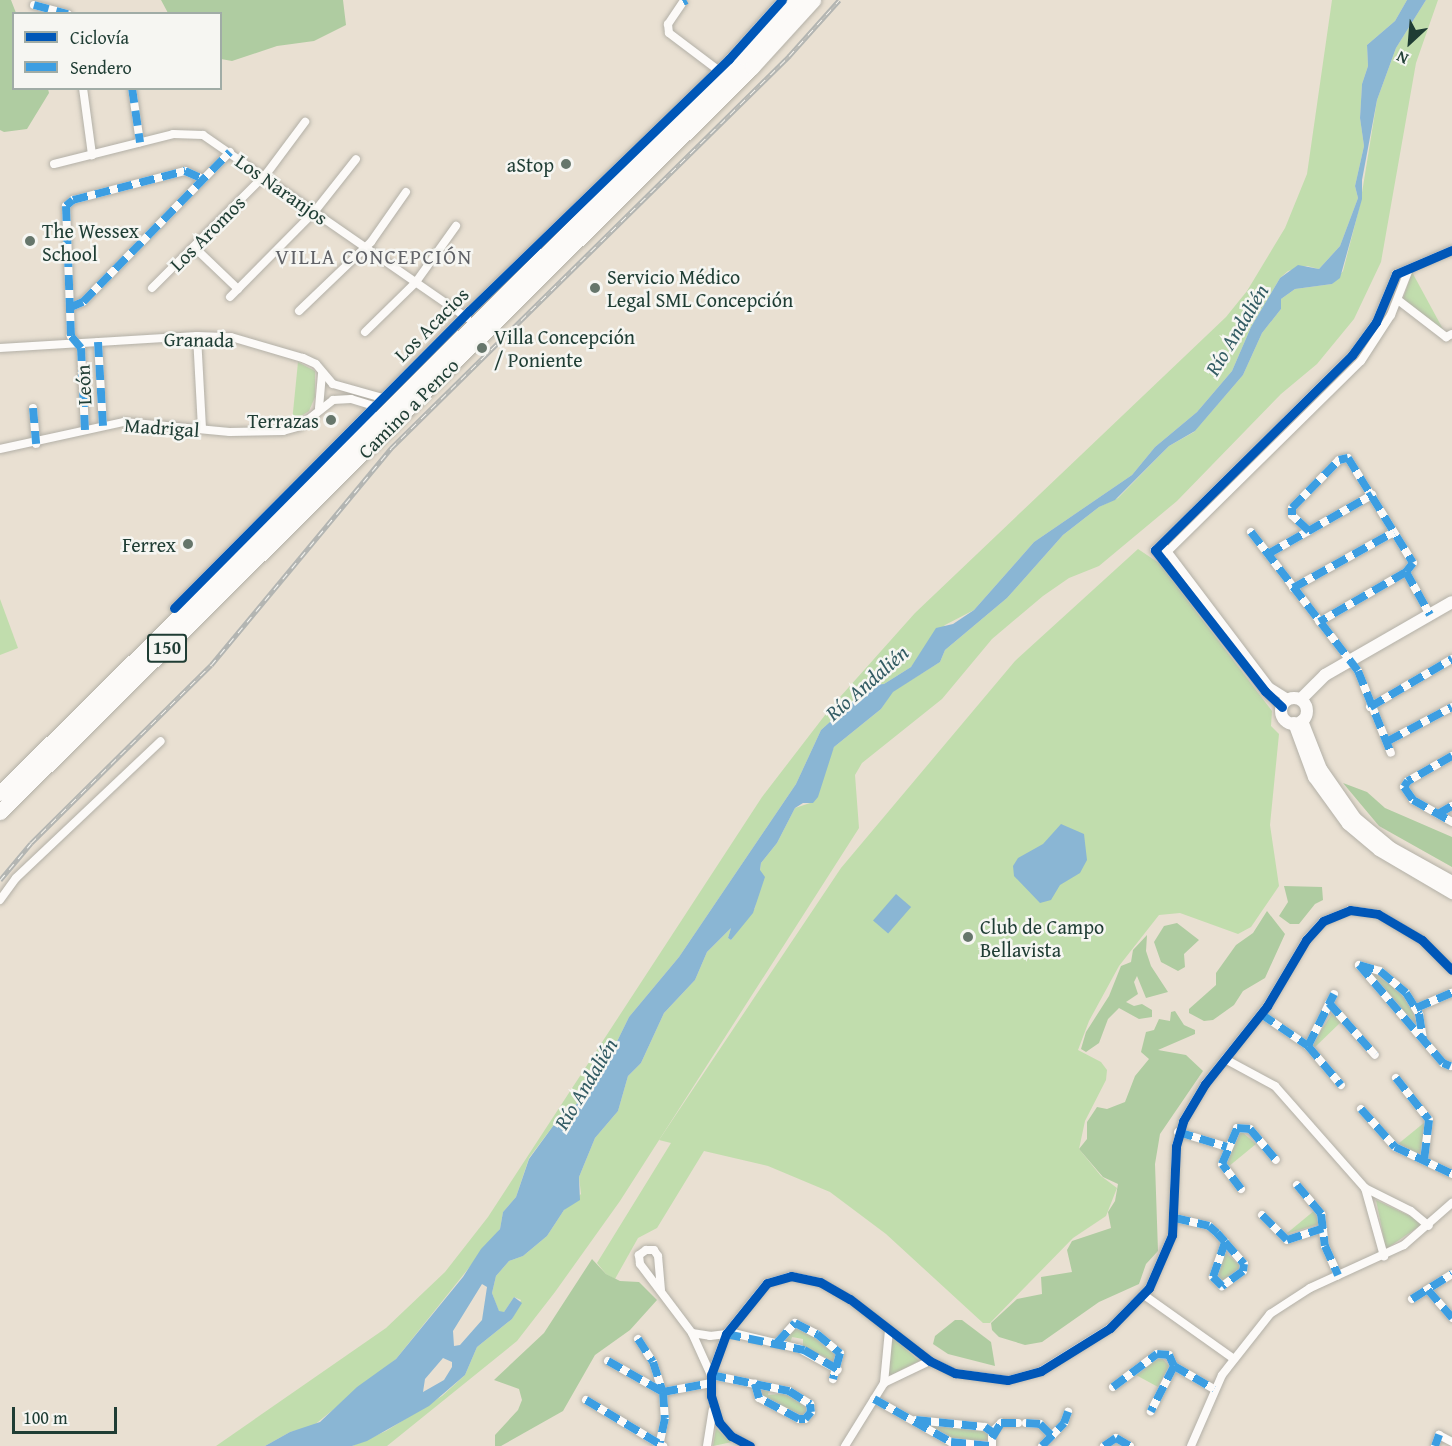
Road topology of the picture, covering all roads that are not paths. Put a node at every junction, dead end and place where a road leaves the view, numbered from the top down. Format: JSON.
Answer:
{"nodes":[{"id":1,"x":782,"y":0,"type":"edge"},
{"id":2,"x":797,"y":0,"type":"edge"},
{"id":3,"x":813,"y":0,"type":"edge"},
{"id":4,"x":684,"y":1,"type":"edge"},
{"id":5,"x":34,"y":5,"type":"dead end"},
{"id":6,"x":60,"y":12,"type":"edge"},
{"id":7,"x":718,"y":70,"type":"junction"},
{"id":8,"x":83,"y":90,"type":"edge"},
{"id":9,"x":132,"y":90,"type":"edge"},
{"id":10,"x":305,"y":122,"type":"dead end"},
{"id":11,"x":140,"y":142,"type":"junction"},
{"id":12,"x":230,"y":152,"type":"junction"},
{"id":13,"x":649,"y":152,"type":"junction"},
{"id":14,"x":92,"y":155,"type":"junction"},
{"id":15,"x":356,"y":159,"type":"dead end"},
{"id":16,"x":622,"y":161,"type":"junction"},
{"id":17,"x":54,"y":164,"type":"dead end"},
{"id":18,"x":264,"y":176,"type":"junction"},
{"id":19,"x":203,"y":179,"type":"junction"},
{"id":20,"x":406,"y":192,"type":"dead end"},
{"id":21,"x":315,"y":212,"type":"junction"},
{"id":22,"x":567,"y":215,"type":"junction"},
{"id":23,"x":456,"y":226,"type":"dead end"},
{"id":24,"x":560,"y":240,"type":"junction"},
{"id":25,"x":194,"y":246,"type":"junction"},
{"id":26,"x":366,"y":248,"type":"junction"},
{"id":27,"x":1452,"y":250,"type":"edge"},
{"id":28,"x":1409,"y":269,"type":"junction"},
{"id":29,"x":416,"y":282,"type":"junction"},
{"id":30,"x":152,"y":288,"type":"dead end"},
{"id":31,"x":238,"y":289,"type":"junction"},
{"id":32,"x":230,"y":297,"type":"dead end"},
{"id":33,"x":1398,"y":300,"type":"junction"},
{"id":34,"x":71,"y":307,"type":"junction"},
{"id":35,"x":299,"y":311,"type":"dead end"},
{"id":36,"x":474,"y":324,"type":"junction"},
{"id":37,"x":365,"y":332,"type":"dead end"},
{"id":38,"x":1452,"y":334,"type":"edge"},
{"id":39,"x":197,"y":336,"type":"junction"},
{"id":40,"x":98,"y":342,"type":"junction"},
{"id":41,"x":76,"y":343,"type":"junction"},
{"id":42,"x":0,"y":348,"type":"edge"},
{"id":43,"x":322,"y":373,"type":"junction"},
{"id":44,"x":384,"y":402,"type":"junction"},
{"id":45,"x":33,"y":408,"type":"dead end"},
{"id":46,"x":319,"y":409,"type":"junction"},
{"id":47,"x":103,"y":426,"type":"junction"},
{"id":48,"x":202,"y":429,"type":"junction"},
{"id":49,"x":85,"y":430,"type":"junction"},
{"id":50,"x":36,"y":444,"type":"junction"},
{"id":51,"x":0,"y":449,"type":"edge"},
{"id":52,"x":1371,"y":495,"type":"junction"},
{"id":53,"x":1309,"y":531,"type":"junction"},
{"id":54,"x":1251,"y":532,"type":"dead end"},
{"id":55,"x":1394,"y":532,"type":"junction"},
{"id":56,"x":1161,"y":551,"type":"junction"},
{"id":57,"x":1268,"y":554,"type":"junction"},
{"id":58,"x":1406,"y":572,"type":"junction"},
{"id":59,"x":1293,"y":588,"type":"junction"},
{"id":60,"x":1452,"y":602,"type":"edge"},
{"id":61,"x":174,"y":615,"type":"junction"},
{"id":62,"x":1430,"y":615,"type":"junction"},
{"id":63,"x":1319,"y":622,"type":"junction"},
{"id":64,"x":1452,"y":660,"type":"edge"},
{"id":65,"x":1350,"y":661,"type":"junction"},
{"id":66,"x":1290,"y":702,"type":"junction"},
{"id":67,"x":1370,"y":707,"type":"junction"},
{"id":68,"x":1452,"y":707,"type":"edge"},
{"id":69,"x":1298,"y":722,"type":"junction"},
{"id":70,"x":161,"y":741,"type":"dead end"},
{"id":71,"x":1388,"y":741,"type":"junction"},
{"id":72,"x":1391,"y":753,"type":"dead end"},
{"id":73,"x":1452,"y":756,"type":"edge"},
{"id":74,"x":0,"y":793,"type":"edge"},
{"id":75,"x":1452,"y":806,"type":"edge"},
{"id":76,"x":0,"y":812,"type":"edge"},
{"id":77,"x":1438,"y":814,"type":"junction"},
{"id":78,"x":1452,"y":822,"type":"edge"},
{"id":79,"x":1452,"y":882,"type":"edge"},
{"id":80,"x":1452,"y":893,"type":"edge"},
{"id":81,"x":0,"y":900,"type":"edge"},
{"id":82,"x":1452,"y":970,"type":"edge"},
{"id":83,"x":1452,"y":993,"type":"edge"},
{"id":84,"x":1334,"y":994,"type":"dead end"},
{"id":85,"x":1329,"y":1003,"type":"junction"},
{"id":86,"x":1416,"y":1008,"type":"junction"},
{"id":87,"x":1261,"y":1014,"type":"junction"},
{"id":88,"x":1423,"y":1040,"type":"junction"},
{"id":89,"x":1308,"y":1046,"type":"junction"},
{"id":90,"x":1375,"y":1055,"type":"dead end"},
{"id":91,"x":1225,"y":1059,"type":"junction"},
{"id":92,"x":1450,"y":1066,"type":"dead end"},
{"id":93,"x":1396,"y":1078,"type":"dead end"},
{"id":94,"x":1341,"y":1085,"type":"dead end"},
{"id":95,"x":1361,"y":1109,"type":"dead end"},
{"id":96,"x":1178,"y":1132,"type":"junction"},
{"id":97,"x":1227,"y":1147,"type":"junction"},
{"id":98,"x":1276,"y":1160,"type":"dead end"},
{"id":99,"x":1424,"y":1160,"type":"junction"},
{"id":100,"x":1452,"y":1174,"type":"edge"},
{"id":101,"x":1297,"y":1185,"type":"dead end"},
{"id":102,"x":1241,"y":1188,"type":"dead end"},
{"id":103,"x":1365,"y":1188,"type":"junction"},
{"id":104,"x":1452,"y":1203,"type":"edge"},
{"id":105,"x":1262,"y":1215,"type":"dead end"},
{"id":106,"x":1175,"y":1218,"type":"junction"},
{"id":107,"x":1429,"y":1226,"type":"junction"},
{"id":108,"x":1323,"y":1228,"type":"junction"},
{"id":109,"x":1225,"y":1242,"type":"junction"},
{"id":110,"x":1384,"y":1256,"type":"junction"},
{"id":111,"x":1452,"y":1274,"type":"edge"},
{"id":112,"x":1338,"y":1275,"type":"junction"},
{"id":113,"x":661,"y":1290,"type":"dead end"},
{"id":114,"x":1428,"y":1290,"type":"junction"},
{"id":115,"x":1144,"y":1295,"type":"junction"},
{"id":116,"x":1412,"y":1299,"type":"dead end"},
{"id":117,"x":1452,"y":1318,"type":"edge"},
{"id":118,"x":889,"y":1330,"type":"junction"},
{"id":119,"x":692,"y":1333,"type":"junction"},
{"id":120,"x":726,"y":1334,"type":"junction"},
{"id":121,"x":638,"y":1339,"type":"dead end"},
{"id":122,"x":777,"y":1343,"type":"junction"},
{"id":123,"x":1234,"y":1359,"type":"junction"},
{"id":124,"x":608,"y":1361,"type":"dead end"},
{"id":125,"x":930,"y":1362,"type":"junction"},
{"id":126,"x":1174,"y":1366,"type":"junction"},
{"id":127,"x":838,"y":1370,"type":"junction"},
{"id":128,"x":833,"y":1378,"type":"dead end"},
{"id":129,"x":711,"y":1379,"type":"junction"},
{"id":130,"x":884,"y":1383,"type":"junction"},
{"id":131,"x":755,"y":1384,"type":"junction"},
{"id":132,"x":1113,"y":1387,"type":"dead end"},
{"id":133,"x":1214,"y":1389,"type":"junction"},
{"id":134,"x":663,"y":1392,"type":"junction"},
{"id":135,"x":874,"y":1399,"type":"junction"},
{"id":136,"x":586,"y":1400,"type":"dead end"},
{"id":137,"x":713,"y":1407,"type":"junction"},
{"id":138,"x":1151,"y":1411,"type":"dead end"},
{"id":139,"x":1068,"y":1412,"type":"dead end"},
{"id":140,"x":916,"y":1420,"type":"junction"},
{"id":141,"x":992,"y":1432,"type":"junction"},
{"id":142,"x":1052,"y":1436,"type":"junction"},
{"id":143,"x":1452,"y":1442,"type":"edge"},
{"id":144,"x":662,"y":1444,"type":"edge"},
{"id":145,"x":744,"y":1445,"type":"edge"},
{"id":146,"x":707,"y":1446,"type":"edge"},
{"id":147,"x":845,"y":1446,"type":"edge"},
{"id":148,"x":991,"y":1446,"type":"edge"},
{"id":149,"x":1042,"y":1446,"type":"edge"},
{"id":150,"x":1104,"y":1446,"type":"edge"},
{"id":151,"x":1130,"y":1446,"type":"edge"},
{"id":152,"x":1191,"y":1446,"type":"edge"},
{"id":153,"x":1435,"y":1446,"type":"edge"}],
"edges":[{"from":1,"to":7,"type":"street","name":"Los Acacios"},
{"from":2,"to":13,"type":"highway","name":"Camino a Penco","number":"150"},
{"from":3,"to":36,"type":"highway","name":"Camino a Penco","number":"150"},
{"from":4,"to":7,"type":"street"},
{"from":5,"to":6,"type":"street"},
{"from":7,"to":16,"type":"street","name":"Los Acacios"},
{"from":8,"to":14,"type":"street"},
{"from":9,"to":11,"type":"street"},
{"from":10,"to":18,"type":"street","name":"Los Aromos"},
{"from":11,"to":12,"type":"street","name":"Los Naranjos"},
{"from":11,"to":14,"type":"street","name":"Los Naranjos"},
{"from":12,"to":18,"type":"street","name":"Los Naranjos"},
{"from":12,"to":19,"type":"street"},
{"from":13,"to":16,"type":"highway"},
{"from":13,"to":24,"type":"highway","name":"Camino a Penco","number":"150"},
{"from":14,"to":17,"type":"street","name":"Los Naranjos"},
{"from":15,"to":21,"type":"street"},
{"from":16,"to":22,"type":"street","name":"Los Acacios"},
{"from":18,"to":21,"type":"street","name":"Los Naranjos"},
{"from":18,"to":25,"type":"street","name":"Los Aromos"},
{"from":19,"to":34,"type":"street"},
{"from":19,"to":34,"type":"street","name":"León"},
{"from":20,"to":26,"type":"street"},
{"from":21,"to":26,"type":"street","name":"Los Naranjos"},
{"from":21,"to":31,"type":"street"},
{"from":22,"to":24,"type":"highway"},
{"from":22,"to":36,"type":"street","name":"Los Acacios"},
{"from":23,"to":29,"type":"street"},
{"from":24,"to":36,"type":"highway","name":"Camino a Penco","number":"150"},
{"from":25,"to":30,"type":"street","name":"Los Aromos"},
{"from":25,"to":31,"type":"street"},
{"from":26,"to":29,"type":"street","name":"Los Naranjos"},
{"from":26,"to":35,"type":"street"},
{"from":27,"to":28,"type":"street"},
{"from":28,"to":33,"type":"street"},
{"from":28,"to":56,"type":"street"},
{"from":29,"to":36,"type":"street","name":"Los Naranjos"},
{"from":29,"to":37,"type":"street"},
{"from":31,"to":32,"type":"street"},
{"from":33,"to":38,"type":"street"},
{"from":33,"to":56,"type":"street"},
{"from":34,"to":41,"type":"street","name":"León"},
{"from":36,"to":44,"type":"highway","name":"Camino a Penco","number":"150"},
{"from":36,"to":76,"type":"highway","name":"Camino a Penco","number":"150"},
{"from":39,"to":40,"type":"street","name":"Granada"},
{"from":39,"to":43,"type":"street","name":"Granada"},
{"from":39,"to":48,"type":"street"},
{"from":40,"to":41,"type":"street","name":"Granada"},
{"from":40,"to":47,"type":"street"},
{"from":41,"to":42,"type":"street","name":"Granada"},
{"from":41,"to":49,"type":"street","name":"León"},
{"from":43,"to":44,"type":"street","name":"Granada"},
{"from":43,"to":46,"type":"street"},
{"from":44,"to":46,"type":"street","name":"Madrigal"},
{"from":44,"to":61,"type":"highway","name":"Camino a Penco","number":"150"},
{"from":44,"to":61,"type":"street"},
{"from":45,"to":50,"type":"street"},
{"from":46,"to":48,"type":"street","name":"Madrigal"},
{"from":47,"to":48,"type":"street","name":"Madrigal"},
{"from":47,"to":49,"type":"street","name":"Madrigal"},
{"from":49,"to":50,"type":"street","name":"Madrigal"},
{"from":50,"to":51,"type":"street","name":"Madrigal"},
{"from":52,"to":53,"type":"street"},
{"from":52,"to":53,"type":"street"},
{"from":52,"to":55,"type":"street"},
{"from":53,"to":57,"type":"street"},
{"from":54,"to":57,"type":"street"},
{"from":55,"to":58,"type":"street"},
{"from":55,"to":59,"type":"street"},
{"from":56,"to":66,"type":"street"},
{"from":57,"to":59,"type":"street"},
{"from":58,"to":62,"type":"street"},
{"from":58,"to":63,"type":"street"},
{"from":59,"to":63,"type":"street"},
{"from":60,"to":62,"type":"street"},
{"from":61,"to":74,"type":"highway","name":"Camino a Penco","number":"150"},
{"from":62,"to":65,"type":"street"},
{"from":63,"to":65,"type":"street"},
{"from":64,"to":67,"type":"street"},
{"from":65,"to":66,"type":"street"},
{"from":65,"to":67,"type":"street"},
{"from":66,"to":69,"type":"street"},
{"from":66,"to":69,"type":"street"},
{"from":67,"to":71,"type":"street"},
{"from":68,"to":71,"type":"street"},
{"from":69,"to":79,"type":"street"},
{"from":69,"to":80,"type":"street"},
{"from":70,"to":81,"type":"street"},
{"from":71,"to":72,"type":"street"},
{"from":73,"to":77,"type":"street"},
{"from":75,"to":77,"type":"street"},
{"from":77,"to":78,"type":"street"},
{"from":82,"to":87,"type":"street"},
{"from":83,"to":86,"type":"street"},
{"from":84,"to":85,"type":"street"},
{"from":85,"to":89,"type":"street"},
{"from":85,"to":90,"type":"street"},
{"from":86,"to":88,"type":"street"},
{"from":86,"to":88,"type":"street"},
{"from":87,"to":89,"type":"street"},
{"from":87,"to":91,"type":"street"},
{"from":88,"to":92,"type":"street"},
{"from":89,"to":94,"type":"street"},
{"from":91,"to":96,"type":"street"},
{"from":91,"to":103,"type":"street"},
{"from":93,"to":99,"type":"street"},
{"from":95,"to":99,"type":"street"},
{"from":96,"to":97,"type":"street"},
{"from":96,"to":106,"type":"street"},
{"from":97,"to":98,"type":"street"},
{"from":97,"to":102,"type":"street"},
{"from":99,"to":100,"type":"street"},
{"from":101,"to":108,"type":"street"},
{"from":103,"to":107,"type":"street"},
{"from":103,"to":110,"type":"street"},
{"from":104,"to":107,"type":"street"},
{"from":105,"to":108,"type":"street"},
{"from":106,"to":109,"type":"street"},
{"from":106,"to":115,"type":"street"},
{"from":107,"to":110,"type":"street"},
{"from":108,"to":112,"type":"street"},
{"from":109,"to":109,"type":"street"},
{"from":110,"to":112,"type":"street"},
{"from":111,"to":114,"type":"street"},
{"from":112,"to":123,"type":"street"},
{"from":113,"to":119,"type":"street"},
{"from":114,"to":116,"type":"street"},
{"from":114,"to":117,"type":"street"},
{"from":115,"to":123,"type":"street"},
{"from":115,"to":125,"type":"street"},
{"from":118,"to":120,"type":"street"},
{"from":118,"to":125,"type":"street"},
{"from":118,"to":130,"type":"street"},
{"from":119,"to":120,"type":"street"},
{"from":119,"to":129,"type":"street"},
{"from":120,"to":122,"type":"street"},
{"from":120,"to":129,"type":"street"},
{"from":121,"to":134,"type":"street"},
{"from":122,"to":127,"type":"street"},
{"from":122,"to":127,"type":"street"},
{"from":123,"to":133,"type":"street"},
{"from":124,"to":134,"type":"street"},
{"from":125,"to":130,"type":"street"},
{"from":126,"to":132,"type":"street"},
{"from":126,"to":133,"type":"street"},
{"from":126,"to":138,"type":"street"},
{"from":127,"to":128,"type":"street"},
{"from":129,"to":131,"type":"street"},
{"from":129,"to":134,"type":"street"},
{"from":129,"to":137,"type":"street"},
{"from":130,"to":135,"type":"street"},
{"from":131,"to":131,"type":"street"},
{"from":133,"to":152,"type":"street"},
{"from":134,"to":144,"type":"street"},
{"from":135,"to":140,"type":"street"},
{"from":135,"to":147,"type":"street"},
{"from":136,"to":144,"type":"street"},
{"from":137,"to":145,"type":"street"},
{"from":137,"to":146,"type":"street"},
{"from":139,"to":142,"type":"street"},
{"from":140,"to":141,"type":"street"},
{"from":140,"to":148,"type":"street"},
{"from":141,"to":142,"type":"street"},
{"from":141,"to":148,"type":"street"},
{"from":142,"to":149,"type":"street"},
{"from":143,"to":153,"type":"street"},
{"from":150,"to":151,"type":"street"}]}
